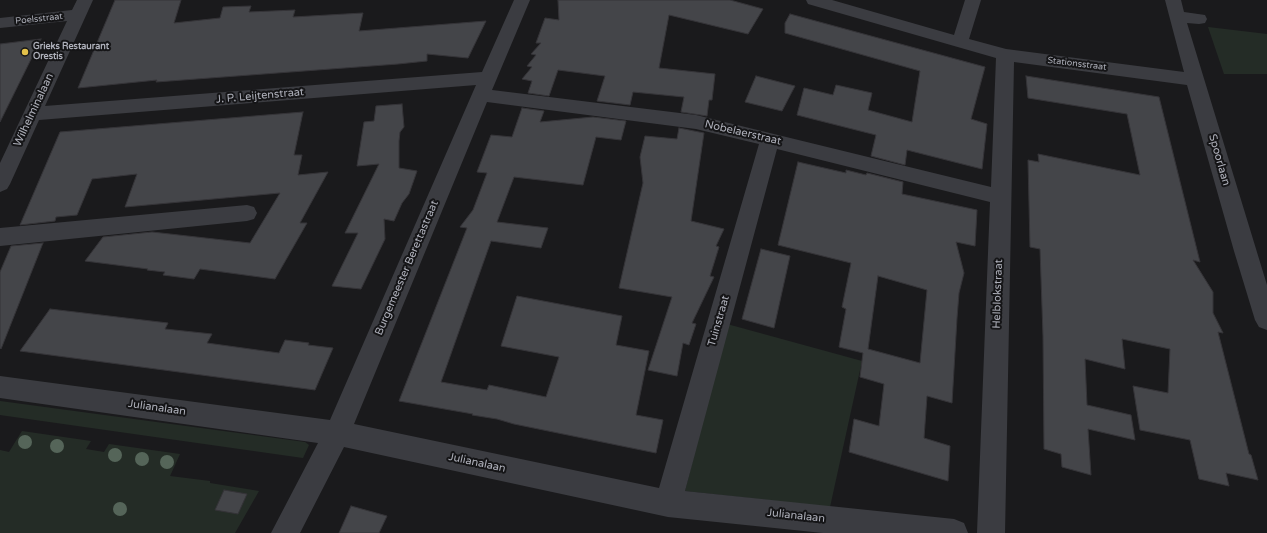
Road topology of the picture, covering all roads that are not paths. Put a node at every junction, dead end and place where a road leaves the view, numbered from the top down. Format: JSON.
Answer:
{"nodes":[{"id":1,"x":522,"y":0,"type":"edge"},
{"id":2,"x":814,"y":0,"type":"edge"},
{"id":3,"x":973,"y":0,"type":"edge"},
{"id":4,"x":82,"y":7,"type":"edge"},
{"id":5,"x":1176,"y":8,"type":"edge"},
{"id":6,"x":1199,"y":19,"type":"dead end"},
{"id":7,"x":0,"y":23,"type":"edge"},
{"id":8,"x":960,"y":42,"type":"junction"},
{"id":9,"x":1005,"y":55,"type":"junction"},
{"id":10,"x":1195,"y":80,"type":"junction"},
{"id":11,"x":484,"y":86,"type":"junction"},
{"id":12,"x":32,"y":114,"type":"junction"},
{"id":13,"x":770,"y":139,"type":"junction"},
{"id":14,"x":0,"y":184,"type":"edge"},
{"id":15,"x":1001,"y":198,"type":"junction"},
{"id":16,"x":247,"y":213,"type":"dead end"},
{"id":17,"x":0,"y":237,"type":"edge"},
{"id":18,"x":1267,"y":320,"type":"edge"},
{"id":19,"x":0,"y":387,"type":"edge"},
{"id":20,"x":337,"y":433,"type":"junction"},
{"id":21,"x":668,"y":503,"type":"junction"},
{"id":22,"x":285,"y":533,"type":"edge"},
{"id":23,"x":954,"y":533,"type":"edge"},
{"id":24,"x":991,"y":533,"type":"edge"}],
"edges":[{"from":1,"to":11,"type":"street","name":"Burgemeester Berettastraat"},
{"from":2,"to":8,"type":"street","name":"Stationsstraat"},
{"from":3,"to":8,"type":"street"},
{"from":4,"to":7,"type":"street","name":"Poelsstraat"},
{"from":4,"to":12,"type":"street","name":"Wilhelminalaan"},
{"from":5,"to":6,"type":"street"},
{"from":5,"to":10,"type":"street","name":"Spoorlaan"},
{"from":8,"to":9,"type":"street","name":"Stationsstraat"},
{"from":9,"to":10,"type":"street","name":"Stationsstraat"},
{"from":9,"to":15,"type":"street","name":"Helblokstraat"},
{"from":10,"to":18,"type":"street","name":"Spoorlaan"},
{"from":11,"to":12,"type":"street","name":"J. P. Leijtenstraat"},
{"from":11,"to":13,"type":"street","name":"Nobelaerstraat"},
{"from":11,"to":20,"type":"street","name":"Burgemeester Berettastraat"},
{"from":12,"to":14,"type":"street","name":"Wilhelminalaan"},
{"from":13,"to":15,"type":"street","name":"Nobelaerstraat"},
{"from":13,"to":21,"type":"street","name":"Tuinstraat"},
{"from":15,"to":24,"type":"street","name":"Helblokstraat"},
{"from":16,"to":17,"type":"street"},
{"from":19,"to":20,"type":"street","name":"Julianalaan"},
{"from":20,"to":21,"type":"street","name":"Julianalaan"},
{"from":20,"to":22,"type":"street","name":"Burgemeester Berettastraat"},
{"from":21,"to":23,"type":"street","name":"Julianalaan"}]}
